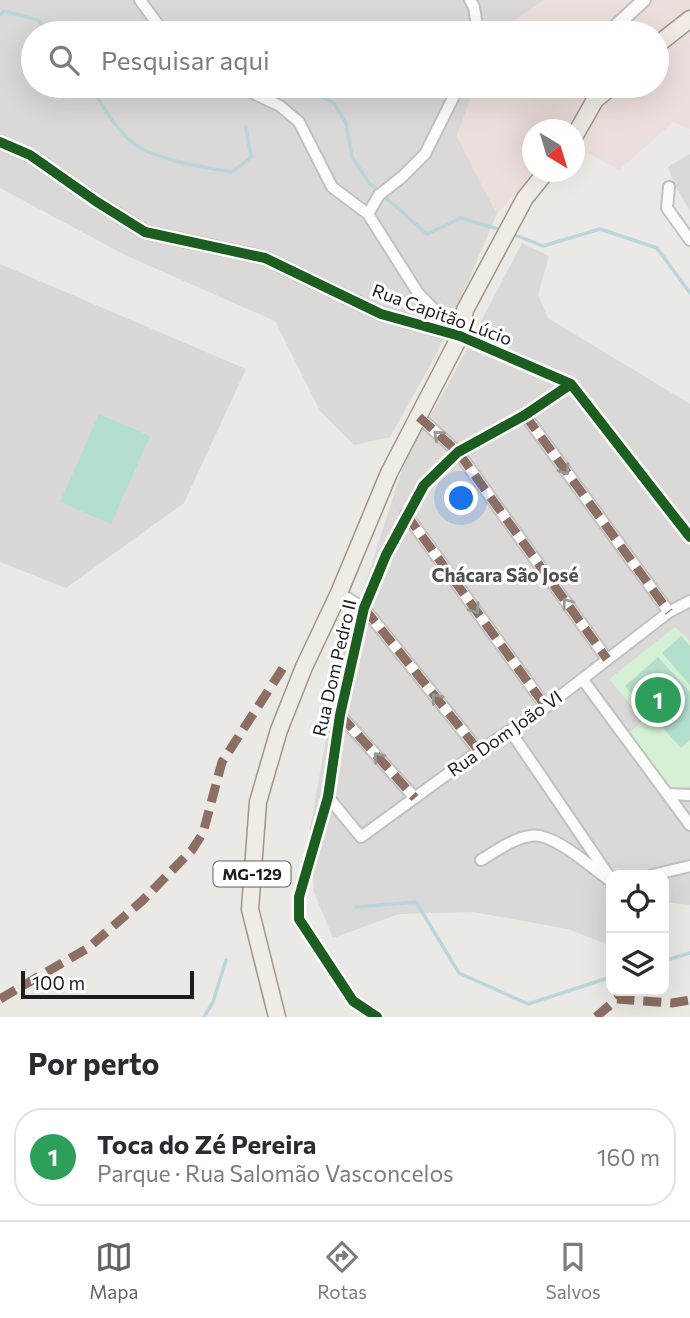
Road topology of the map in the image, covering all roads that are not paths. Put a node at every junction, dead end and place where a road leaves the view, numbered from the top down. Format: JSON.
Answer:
{"nodes":[{"id":1,"x":140,"y":0,"type":"edge"},
{"id":2,"x":470,"y":0,"type":"edge"},
{"id":3,"x":644,"y":0,"type":"edge"},
{"id":4,"x":690,"y":19,"type":"edge"},
{"id":5,"x":155,"y":21,"type":"edge"},
{"id":6,"x":476,"y":21,"type":"edge"},
{"id":7,"x":621,"y":21,"type":"edge"},
{"id":8,"x":669,"y":36,"type":"edge"},
{"id":9,"x":263,"y":98,"type":"edge"},
{"id":10,"x":453,"y":98,"type":"edge"},
{"id":11,"x":597,"y":98,"type":"edge"},
{"id":12,"x":585,"y":119,"type":"edge"},
{"id":13,"x":0,"y":142,"type":"edge"},
{"id":14,"x":538,"y":182,"type":"edge"},
{"id":15,"x":669,"y":187,"type":"dead end"},
{"id":16,"x":368,"y":214,"type":"junction"},
{"id":17,"x":690,"y":240,"type":"edge"},
{"id":18,"x":460,"y":335,"type":"junction"},
{"id":19,"x":571,"y":384,"type":"junction"},
{"id":20,"x":525,"y":415,"type":"junction"},
{"id":21,"x":419,"y":417,"type":"junction"},
{"id":22,"x":458,"y":452,"type":"junction"},
{"id":23,"x":406,"y":514,"type":"junction"},
{"id":24,"x":690,"y":537,"type":"edge"},
{"id":25,"x":339,"y":593,"type":"junction"},
{"id":26,"x":690,"y":601,"type":"edge"},
{"id":27,"x":364,"y":608,"type":"junction"},
{"id":28,"x":669,"y":612,"type":"junction"},
{"id":29,"x":607,"y":659,"type":"junction"},
{"id":30,"x":583,"y":680,"type":"junction"},
{"id":31,"x":546,"y":707,"type":"junction"},
{"id":32,"x":340,"y":715,"type":"junction"},
{"id":33,"x":511,"y":732,"type":"junction"},
{"id":34,"x":478,"y":751,"type":"junction"},
{"id":35,"x":667,"y":794,"type":"junction"},
{"id":36,"x":690,"y":795,"type":"edge"},
{"id":37,"x":328,"y":797,"type":"junction"},
{"id":38,"x":415,"y":798,"type":"junction"},
{"id":39,"x":690,"y":825,"type":"edge"},
{"id":40,"x":481,"y":860,"type":"dead end"},
{"id":41,"x":690,"y":866,"type":"edge"},
{"id":42,"x":669,"y":871,"type":"edge"},
{"id":43,"x":606,"y":873,"type":"edge"},
{"id":44,"x":606,"y":877,"type":"edge"},
{"id":45,"x":277,"y":1017,"type":"edge"},
{"id":46,"x":377,"y":1017,"type":"edge"}],
"edges":[{"from":1,"to":5,"type":"street"},
{"from":2,"to":6,"type":"street"},
{"from":3,"to":7,"type":"street"},
{"from":4,"to":8,"type":"main road"},
{"from":9,"to":16,"type":"street"},
{"from":10,"to":16,"type":"street"},
{"from":11,"to":12,"type":"main road"},
{"from":13,"to":18,"type":"street","name":"Rua Capitão Lúcio"},
{"from":14,"to":18,"type":"main road","number":"MG-129"},
{"from":15,"to":17,"type":"street"},
{"from":16,"to":18,"type":"street"},
{"from":18,"to":19,"type":"street","name":"Rua Capitão Lúcio"},
{"from":18,"to":21,"type":"main road","number":"MG-129"},
{"from":19,"to":20,"type":"street","name":"Rua Dom Pedro II"},
{"from":19,"to":24,"type":"street"},
{"from":20,"to":22,"type":"street","name":"Rua Dom Pedro II"},
{"from":20,"to":28,"type":"street","one_way":true},
{"from":22,"to":21,"type":"street","one_way":true},
{"from":21,"to":25,"type":"main road","number":"MG-129"},
{"from":22,"to":23,"type":"street","name":"Rua Dom Pedro II"},
{"from":29,"to":22,"type":"street","one_way":true},
{"from":23,"to":27,"type":"street","name":"Rua Dom Pedro II"},
{"from":23,"to":31,"type":"street","one_way":true},
{"from":25,"to":27,"type":"street"},
{"from":25,"to":45,"type":"main road","number":"MG-129"},
{"from":26,"to":28,"type":"street","name":"Rua Dom João VI"},
{"from":27,"to":32,"type":"street","name":"Rua Dom Pedro II"},
{"from":34,"to":27,"type":"street","one_way":true},
{"from":28,"to":29,"type":"street","name":"Rua Dom João VI"},
{"from":29,"to":30,"type":"street","name":"Rua Dom João VI"},
{"from":30,"to":31,"type":"street","name":"Rua Dom João VI"},
{"from":30,"to":35,"type":"street"},
{"from":31,"to":33,"type":"street","name":"Rua Dom João VI"},
{"from":32,"to":37,"type":"street","name":"Rua Dom Pedro II"},
{"from":38,"to":32,"type":"street","one_way":true},
{"from":33,"to":34,"type":"street","name":"Rua Dom João VI"},
{"from":33,"to":43,"type":"street"},
{"from":34,"to":38,"type":"street","name":"Rua Dom João VI"},
{"from":35,"to":36,"type":"street"},
{"from":35,"to":39,"type":"street"},
{"from":37,"to":38,"type":"street","name":"Rua Dom João VI"},
{"from":37,"to":46,"type":"street","name":"Rua Dom Pedro II"},
{"from":40,"to":44,"type":"street"},
{"from":41,"to":42,"type":"street"}]}
